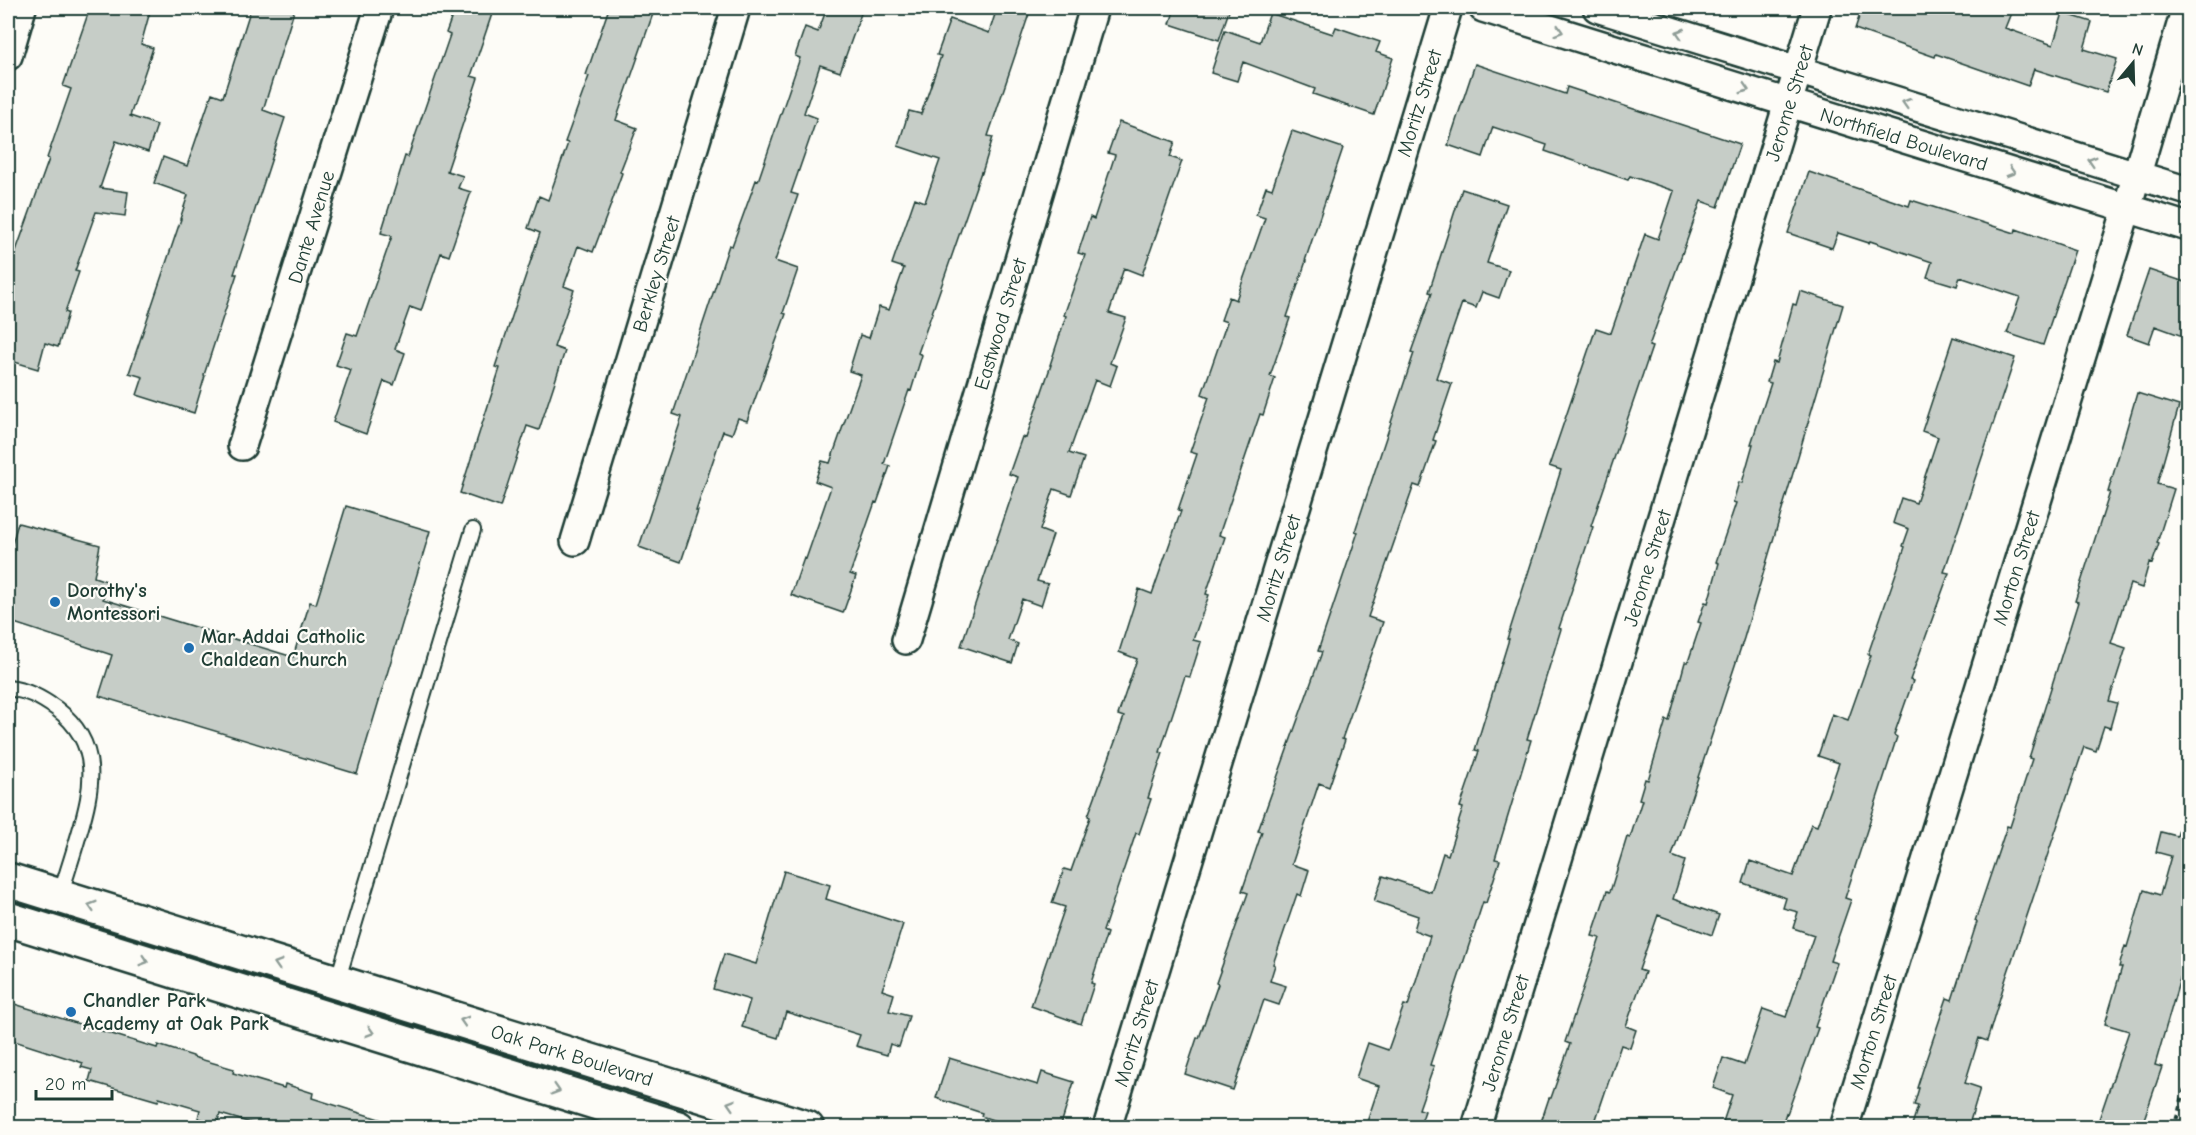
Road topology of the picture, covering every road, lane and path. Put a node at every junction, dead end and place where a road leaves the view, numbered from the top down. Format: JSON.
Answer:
{"nodes":[{"id":1,"x":22,"y":8,"type":"edge"},
{"id":2,"x":379,"y":8,"type":"edge"},
{"id":3,"x":736,"y":8,"type":"edge"},
{"id":4,"x":1094,"y":8,"type":"edge"},
{"id":5,"x":1448,"y":8,"type":"edge"},
{"id":6,"x":1483,"y":8,"type":"edge"},
{"id":7,"x":1597,"y":8,"type":"edge"},
{"id":8,"x":1817,"y":8,"type":"edge"},
{"id":9,"x":2186,"y":8,"type":"edge"},
{"id":10,"x":8,"y":56,"type":"edge"},
{"id":11,"x":1799,"y":70,"type":"junction"},
{"id":12,"x":1789,"y":102,"type":"junction"},
{"id":13,"x":2136,"y":175,"type":"junction"},
{"id":14,"x":2188,"y":191,"type":"edge"},
{"id":15,"x":2126,"y":208,"type":"junction"},
{"id":16,"x":2188,"y":227,"type":"edge"},
{"id":17,"x":242,"y":446,"type":"dead end"},
{"id":18,"x":473,"y":530,"type":"dead end"},
{"id":19,"x":575,"y":541,"type":"dead end"},
{"id":20,"x":906,"y":640,"type":"dead end"},
{"id":21,"x":8,"y":687,"type":"edge"},
{"id":22,"x":8,"y":880,"type":"edge"},
{"id":23,"x":60,"y":896,"type":"junction"},
{"id":24,"x":8,"y":919,"type":"edge"},
{"id":25,"x":49,"y":932,"type":"junction"},
{"id":26,"x":337,"y":982,"type":"junction"},
{"id":27,"x":327,"y":1018,"type":"junction"},
{"id":28,"x":2188,"y":1078,"type":"edge"},
{"id":29,"x":678,"y":1128,"type":"edge"},
{"id":30,"x":807,"y":1128,"type":"edge"},
{"id":31,"x":1107,"y":1128,"type":"edge"},
{"id":32,"x":1476,"y":1128,"type":"edge"},
{"id":33,"x":1844,"y":1128,"type":"edge"},
{"id":34,"x":2174,"y":1128,"type":"edge"}],
"edges":[{"from":1,"to":10,"type":"street"},
{"from":2,"to":17,"type":"street","name":"Dante Avenue"},
{"from":3,"to":19,"type":"street","name":"Berkley Street"},
{"from":4,"to":20,"type":"street","name":"Eastwood Street"},
{"from":5,"to":31,"type":"street","name":"Moritz Street"},
{"from":6,"to":12,"type":"street","name":"Northfield Boulevard","one_way":true},
{"from":11,"to":7,"type":"street","name":"Northfield Boulevard","one_way":true},
{"from":8,"to":11,"type":"street","name":"Jerome Street"},
{"from":9,"to":13,"type":"street","name":"Morton Street"},
{"from":11,"to":12,"type":"street","name":"Jerome Street"},
{"from":13,"to":11,"type":"street","name":"Northfield Boulevard","one_way":true},
{"from":12,"to":15,"type":"street","name":"Northfield Boulevard","one_way":true},
{"from":12,"to":32,"type":"street","name":"Jerome Street"},
{"from":13,"to":14,"type":"street","name":"Northfield Boulevard"},
{"from":13,"to":15,"type":"street","name":"Morton Street"},
{"from":15,"to":16,"type":"street","name":"Northfield Boulevard"},
{"from":15,"to":33,"type":"street","name":"Morton Street"},
{"from":18,"to":26,"type":"lane"},
{"from":21,"to":23,"type":"lane"},
{"from":22,"to":23,"type":"street","name":"Oak Park Boulevard"},
{"from":23,"to":25,"type":"street"},
{"from":26,"to":23,"type":"street","name":"Oak Park Boulevard","one_way":true},
{"from":24,"to":25,"type":"street","name":"Oak Park Boulevard"},
{"from":25,"to":27,"type":"street","name":"Oak Park Boulevard","one_way":true},
{"from":26,"to":27,"type":"street"},
{"from":30,"to":26,"type":"street","name":"Oak Park Boulevard","one_way":true},
{"from":27,"to":29,"type":"street","name":"Oak Park Boulevard","one_way":true},
{"from":28,"to":34,"type":"path"}]}
